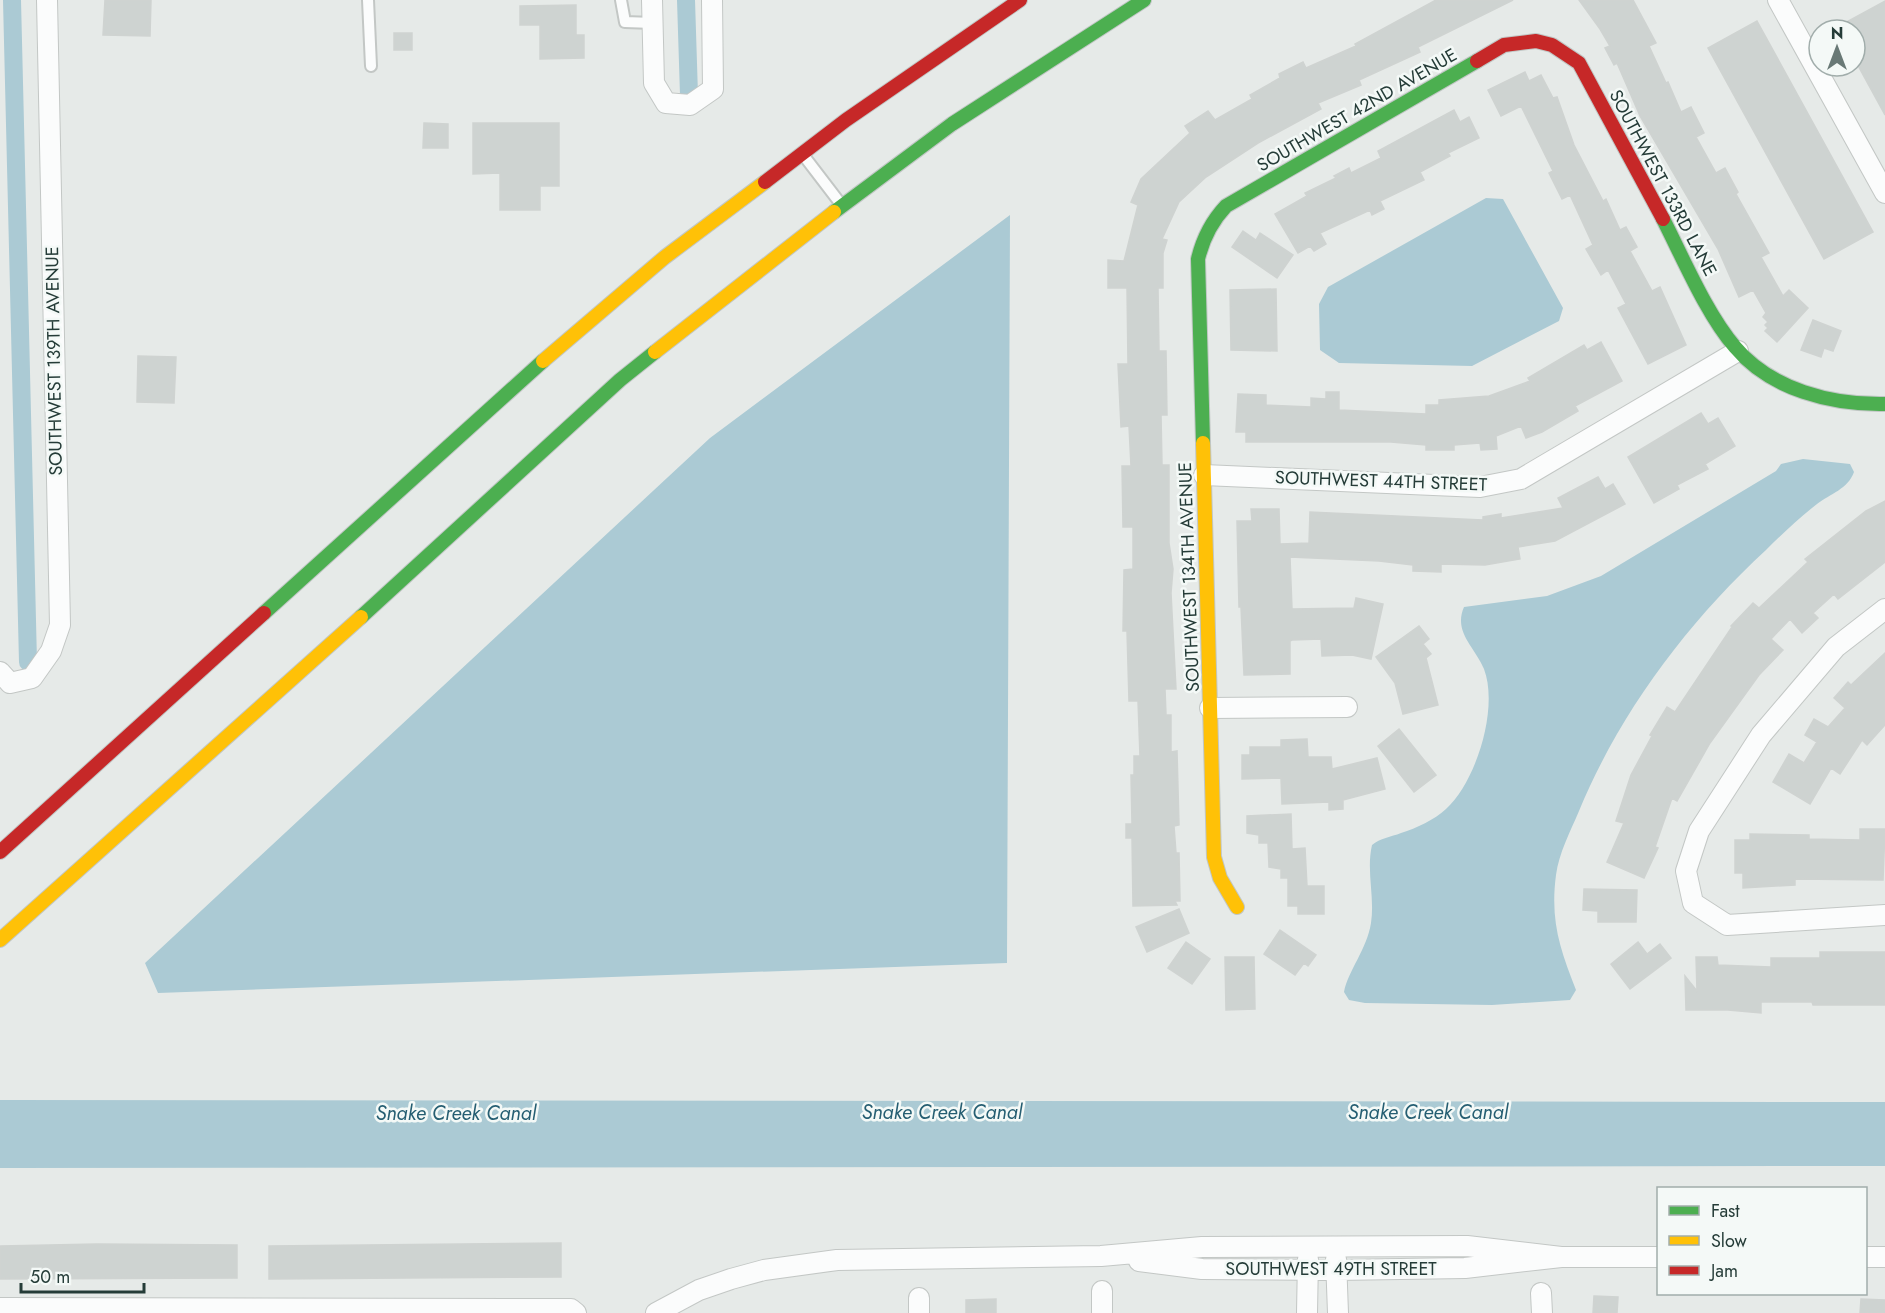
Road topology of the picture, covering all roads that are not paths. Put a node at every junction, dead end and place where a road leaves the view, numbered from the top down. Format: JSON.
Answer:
{"nodes":[{"id":1,"x":47,"y":0,"type":"edge"},
{"id":2,"x":368,"y":0,"type":"edge"},
{"id":3,"x":621,"y":0,"type":"edge"},
{"id":4,"x":652,"y":0,"type":"edge"},
{"id":5,"x":712,"y":0,"type":"edge"},
{"id":6,"x":1020,"y":0,"type":"edge"},
{"id":7,"x":1144,"y":0,"type":"edge"},
{"id":8,"x":1778,"y":0,"type":"edge"},
{"id":9,"x":653,"y":23,"type":"junction"},
{"id":10,"x":1547,"y":41,"type":"joint"},
{"id":11,"x":371,"y":66,"type":"dead end"},
{"id":12,"x":802,"y":154,"type":"junction"},
{"id":13,"x":1885,"y":193,"type":"edge"},
{"id":14,"x":842,"y":206,"type":"junction"},
{"id":15,"x":1202,"y":240,"type":"joint"},
{"id":16,"x":1738,"y":351,"type":"junction"},
{"id":17,"x":1885,"y":404,"type":"edge"},
{"id":18,"x":1204,"y":475,"type":"junction"},
{"id":19,"x":1885,"y":609,"type":"edge"},
{"id":20,"x":0,"y":672,"type":"edge"},
{"id":21,"x":1347,"y":707,"type":"dead end"},
{"id":22,"x":1210,"y":708,"type":"junction"},
{"id":23,"x":0,"y":852,"type":"edge"},
{"id":24,"x":1237,"y":907,"type":"dead end"},
{"id":25,"x":1885,"y":915,"type":"edge"},
{"id":26,"x":0,"y":940,"type":"edge"},
{"id":27,"x":1308,"y":1247,"type":"junction"},
{"id":28,"x":1336,"y":1248,"type":"junction"},
{"id":29,"x":1101,"y":1256,"type":"junction"},
{"id":30,"x":1561,"y":1257,"type":"junction"},
{"id":31,"x":1657,"y":1257,"type":"edge"},
{"id":32,"x":1867,"y":1257,"type":"edge"},
{"id":33,"x":1885,"y":1257,"type":"edge"},
{"id":34,"x":1308,"y":1270,"type":"junction"},
{"id":35,"x":1336,"y":1270,"type":"junction"},
{"id":36,"x":1102,"y":1291,"type":"dead end"},
{"id":37,"x":1541,"y":1293,"type":"dead end"},
{"id":38,"x":0,"y":1308,"type":"edge"},
{"id":39,"x":29,"y":1310,"type":"edge"},
{"id":40,"x":170,"y":1311,"type":"edge"},
{"id":41,"x":246,"y":1311,"type":"edge"},
{"id":42,"x":386,"y":1311,"type":"edge"},
{"id":43,"x":466,"y":1311,"type":"edge"},
{"id":44,"x":576,"y":1313,"type":"edge"},
{"id":45,"x":656,"y":1313,"type":"edge"},
{"id":46,"x":1102,"y":1313,"type":"edge"},
{"id":47,"x":1307,"y":1313,"type":"edge"},
{"id":48,"x":1338,"y":1313,"type":"edge"},
{"id":49,"x":1542,"y":1313,"type":"edge"}],
"edges":[{"from":1,"to":20,"type":"street","name":"SOUTHWEST 139TH AVENUE"},
{"from":2,"to":11,"type":"lane"},
{"from":3,"to":9,"type":"lane"},
{"from":4,"to":9,"type":"street"},
{"from":5,"to":9,"type":"street"},
{"from":6,"to":12,"type":"main road"},
{"from":7,"to":14,"type":"main road"},
{"from":8,"to":13,"type":"street"},
{"from":10,"to":15,"type":"main road","name":"SOUTHWEST 42ND AVENUE"},
{"from":10,"to":16,"type":"main road","name":"SOUTHWEST 133RD LANE"},
{"from":12,"to":14,"type":"lane"},
{"from":12,"to":23,"type":"main road"},
{"from":14,"to":26,"type":"main road"},
{"from":15,"to":18,"type":"main road","name":"SOUTHWEST 134TH AVENUE"},
{"from":16,"to":17,"type":"main road","name":"SOUTHWEST 133RD LANE"},
{"from":16,"to":18,"type":"street","name":"SOUTHWEST 44TH STREET"},
{"from":18,"to":22,"type":"main road","name":"SOUTHWEST 134TH AVENUE"},
{"from":19,"to":25,"type":"street"},
{"from":21,"to":22,"type":"street"},
{"from":22,"to":24,"type":"main road","name":"SOUTHWEST 134TH AVENUE"},
{"from":27,"to":28,"type":"street","name":"SOUTHWEST 49TH STREET"},
{"from":27,"to":29,"type":"street","name":"SOUTHWEST 49TH STREET"},
{"from":27,"to":34,"type":"street"},
{"from":28,"to":30,"type":"street","name":"SOUTHWEST 49TH STREET"},
{"from":28,"to":35,"type":"street"},
{"from":29,"to":34,"type":"street","name":"SOUTHWEST 49TH STREET"},
{"from":29,"to":45,"type":"street","name":"SOUTHWEST 49TH STREET"},
{"from":30,"to":31,"type":"street","name":"SOUTHWEST 49TH STREET"},
{"from":30,"to":35,"type":"street","name":"SOUTHWEST 49TH STREET"},
{"from":32,"to":33,"type":"street"},
{"from":34,"to":35,"type":"street","name":"SOUTHWEST 49TH STREET"},
{"from":34,"to":47,"type":"street"},
{"from":35,"to":48,"type":"street"},
{"from":36,"to":46,"type":"street"},
{"from":37,"to":49,"type":"street"},
{"from":38,"to":39,"type":"street"},
{"from":39,"to":40,"type":"street"},
{"from":40,"to":41,"type":"street"},
{"from":41,"to":42,"type":"street"},
{"from":42,"to":43,"type":"street"},
{"from":43,"to":44,"type":"street"}]}
